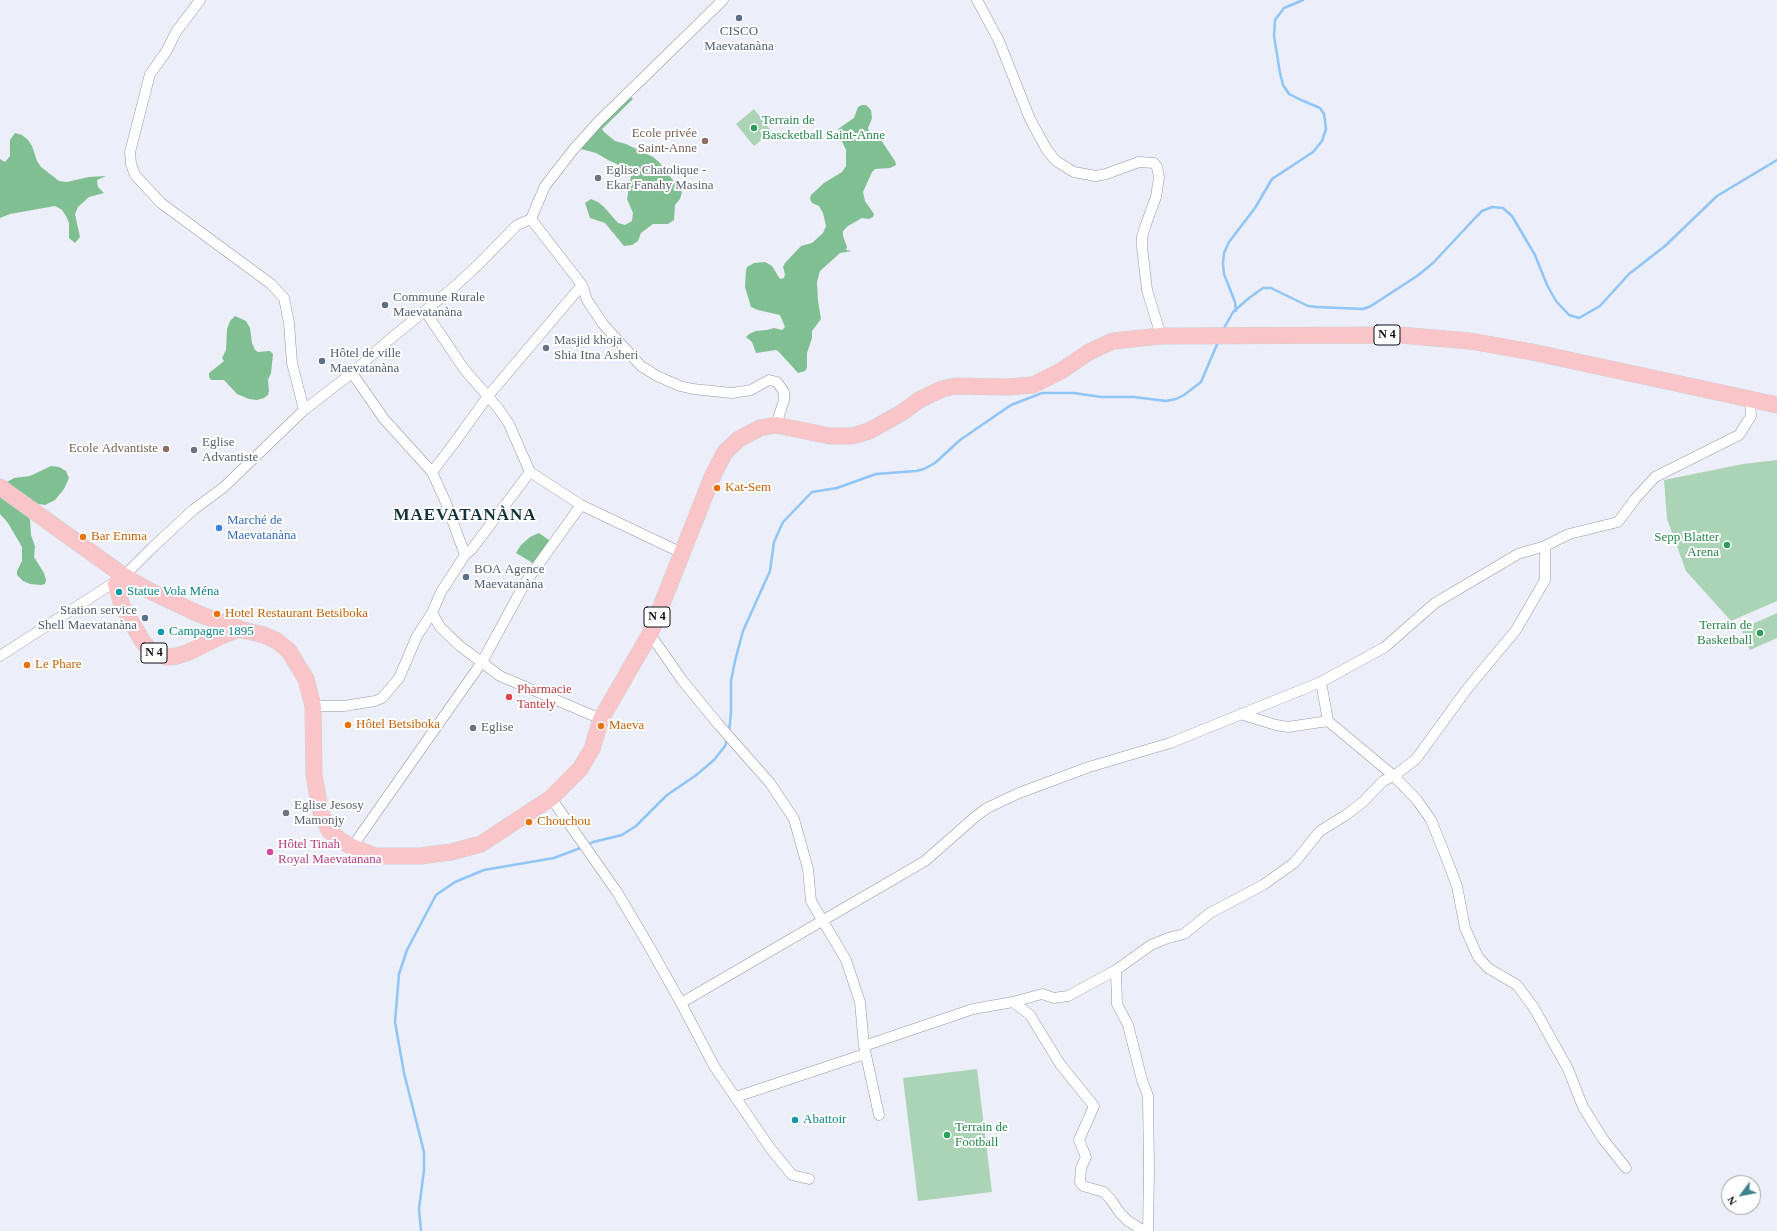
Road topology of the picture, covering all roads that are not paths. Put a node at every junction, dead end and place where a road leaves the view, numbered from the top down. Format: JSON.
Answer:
{"nodes":[{"id":1,"x":200,"y":0,"type":"edge"},
{"id":2,"x":723,"y":0,"type":"edge"},
{"id":3,"x":977,"y":0,"type":"edge"},
{"id":4,"x":531,"y":219,"type":"junction"},
{"id":5,"x":582,"y":285,"type":"junction"},
{"id":6,"x":425,"y":311,"type":"junction"},
{"id":7,"x":1161,"y":336,"type":"junction"},
{"id":8,"x":352,"y":373,"type":"junction"},
{"id":9,"x":488,"y":396,"type":"junction"},
{"id":10,"x":1750,"y":400,"type":"junction"},
{"id":11,"x":1777,"y":405,"type":"edge"},
{"id":12,"x":304,"y":410,"type":"junction"},
{"id":13,"x":776,"y":425,"type":"junction"},
{"id":14,"x":432,"y":472,"type":"junction"},
{"id":15,"x":530,"y":472,"type":"junction"},
{"id":16,"x":0,"y":487,"type":"edge"},
{"id":17,"x":581,"y":505,"type":"junction"},
{"id":18,"x":1545,"y":546,"type":"junction"},
{"id":19,"x":682,"y":553,"type":"junction"},
{"id":20,"x":465,"y":555,"type":"junction"},
{"id":21,"x":124,"y":576,"type":"junction"},
{"id":22,"x":432,"y":613,"type":"junction"},
{"id":23,"x":239,"y":629,"type":"junction"},
{"id":24,"x":650,"y":634,"type":"junction"},
{"id":25,"x":0,"y":656,"type":"edge"},
{"id":26,"x":482,"y":662,"type":"junction"},
{"id":27,"x":1321,"y":682,"type":"junction"},
{"id":28,"x":313,"y":706,"type":"junction"},
{"id":29,"x":1240,"y":714,"type":"junction"},
{"id":30,"x":602,"y":719,"type":"junction"},
{"id":31,"x":1328,"y":721,"type":"junction"},
{"id":32,"x":1394,"y":776,"type":"junction"},
{"id":33,"x":551,"y":798,"type":"junction"},
{"id":34,"x":352,"y":847,"type":"junction"},
{"id":35,"x":823,"y":920,"type":"junction"},
{"id":36,"x":1116,"y":970,"type":"junction"},
{"id":37,"x":1013,"y":1002,"type":"junction"},
{"id":38,"x":680,"y":1003,"type":"junction"},
{"id":39,"x":864,"y":1050,"type":"junction"},
{"id":40,"x":736,"y":1097,"type":"junction"},
{"id":41,"x":879,"y":1115,"type":"dead end"},
{"id":42,"x":1626,"y":1168,"type":"dead end"},
{"id":43,"x":809,"y":1179,"type":"dead end"},
{"id":44,"x":1144,"y":1231,"type":"edge"},
{"id":45,"x":1148,"y":1231,"type":"edge"}],
"edges":[{"from":1,"to":12,"type":"street"},
{"from":2,"to":4,"type":"street"},
{"from":3,"to":7,"type":"street"},
{"from":4,"to":5,"type":"street"},
{"from":4,"to":6,"type":"street"},
{"from":5,"to":9,"type":"street"},
{"from":5,"to":13,"type":"street"},
{"from":6,"to":8,"type":"street"},
{"from":6,"to":9,"type":"street"},
{"from":7,"to":10,"type":"main road","number":"N 4"},
{"from":7,"to":13,"type":"main road","number":"N 4"},
{"from":8,"to":12,"type":"street"},
{"from":8,"to":14,"type":"street"},
{"from":9,"to":14,"type":"street"},
{"from":9,"to":15,"type":"street"},
{"from":10,"to":11,"type":"main road","number":"N 4"},
{"from":10,"to":18,"type":"street"},
{"from":12,"to":21,"type":"street"},
{"from":13,"to":19,"type":"main road","number":"N 4"},
{"from":14,"to":20,"type":"street"},
{"from":15,"to":17,"type":"street"},
{"from":15,"to":20,"type":"street"},
{"from":16,"to":21,"type":"main road","number":"N 4"},
{"from":17,"to":19,"type":"street"},
{"from":17,"to":26,"type":"street"},
{"from":18,"to":27,"type":"street"},
{"from":18,"to":32,"type":"street"},
{"from":19,"to":24,"type":"main road","number":"N 4"},
{"from":20,"to":22,"type":"street"},
{"from":21,"to":23,"type":"main road","number":"N 4"},
{"from":21,"to":23,"type":"main road","number":"N 4"},
{"from":21,"to":25,"type":"street"},
{"from":22,"to":26,"type":"street"},
{"from":22,"to":28,"type":"street"},
{"from":23,"to":28,"type":"main road","number":"N 4"},
{"from":24,"to":30,"type":"main road","number":"N 4"},
{"from":24,"to":35,"type":"street"},
{"from":26,"to":30,"type":"street"},
{"from":26,"to":34,"type":"street"},
{"from":27,"to":29,"type":"street"},
{"from":27,"to":31,"type":"street"},
{"from":28,"to":34,"type":"main road","number":"N 4"},
{"from":29,"to":31,"type":"street"},
{"from":29,"to":35,"type":"street"},
{"from":30,"to":33,"type":"main road","number":"N 4"},
{"from":31,"to":32,"type":"street"},
{"from":32,"to":36,"type":"street"},
{"from":32,"to":42,"type":"street"},
{"from":33,"to":34,"type":"main road","number":"N 4"},
{"from":33,"to":38,"type":"street"},
{"from":35,"to":38,"type":"street"},
{"from":35,"to":39,"type":"street"},
{"from":36,"to":37,"type":"street"},
{"from":36,"to":45,"type":"street"},
{"from":37,"to":39,"type":"street"},
{"from":37,"to":44,"type":"street"},
{"from":38,"to":40,"type":"street"},
{"from":39,"to":40,"type":"street"},
{"from":39,"to":41,"type":"street"},
{"from":40,"to":43,"type":"street"}]}
